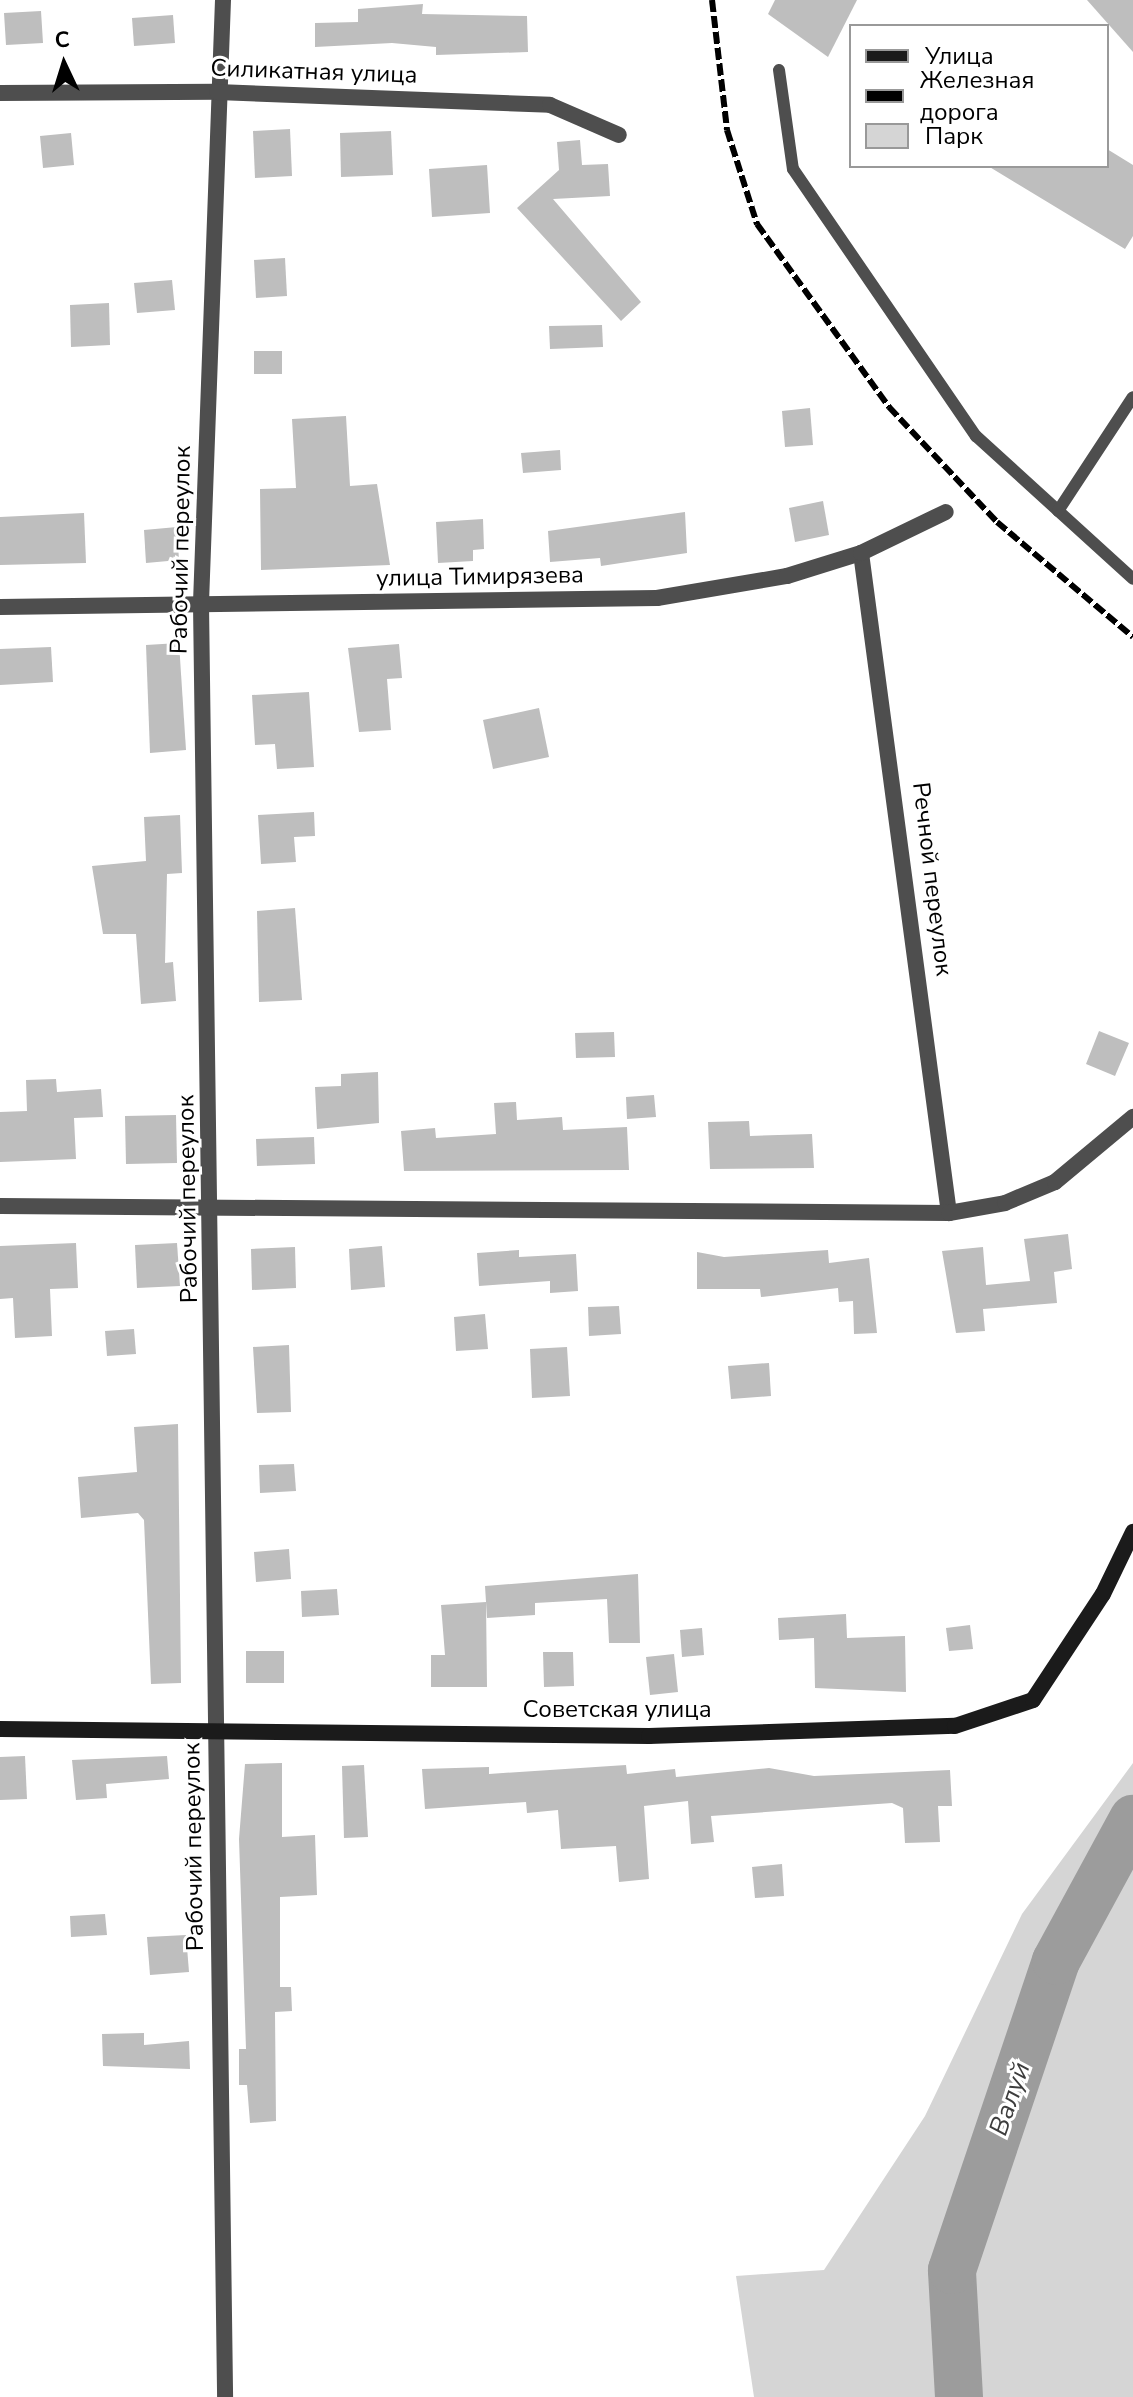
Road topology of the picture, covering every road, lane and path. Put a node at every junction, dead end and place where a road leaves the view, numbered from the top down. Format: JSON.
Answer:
{"nodes":[{"id":1,"x":223,"y":0,"type":"edge"},
{"id":2,"x":779,"y":70,"type":"dead end"},
{"id":3,"x":217,"y":92,"type":"junction"},
{"id":4,"x":0,"y":93,"type":"edge"},
{"id":5,"x":619,"y":135,"type":"dead end"},
{"id":6,"x":1133,"y":397,"type":"edge"},
{"id":7,"x":1058,"y":511,"type":"junction"},
{"id":8,"x":946,"y":512,"type":"dead end"},
{"id":9,"x":861,"y":553,"type":"junction"},
{"id":10,"x":1133,"y":579,"type":"edge"},
{"id":11,"x":201,"y":604,"type":"junction"},
{"id":12,"x":0,"y":607,"type":"edge"},
{"id":13,"x":1133,"y":1117,"type":"edge"},
{"id":14,"x":0,"y":1206,"type":"edge"},
{"id":15,"x":213,"y":1209,"type":"junction"},
{"id":16,"x":949,"y":1213,"type":"junction"},
{"id":17,"x":1133,"y":1532,"type":"edge"},
{"id":18,"x":0,"y":1729,"type":"edge"},
{"id":19,"x":217,"y":1732,"type":"junction"},
{"id":20,"x":225,"y":2397,"type":"edge"}],
"edges":[{"from":1,"to":3,"type":"street","name":"Рабочий переулок"},
{"from":2,"to":7,"type":"lane"},
{"from":3,"to":4,"type":"street","name":"Силикатная улица"},
{"from":3,"to":5,"type":"street","name":"Силикатная улица"},
{"from":3,"to":11,"type":"street","name":"Рабочий переулок"},
{"from":6,"to":7,"type":"lane"},
{"from":7,"to":10,"type":"lane"},
{"from":8,"to":9,"type":"street","name":"улица Тимирязева"},
{"from":9,"to":11,"type":"street","name":"улица Тимирязева"},
{"from":9,"to":16,"type":"street","name":"Речной переулок"},
{"from":11,"to":12,"type":"street","name":"улица Тимирязева"},
{"from":11,"to":15,"type":"street","name":"Рабочий переулок"},
{"from":13,"to":16,"type":"street"},
{"from":14,"to":15,"type":"street"},
{"from":15,"to":16,"type":"street"},
{"from":15,"to":19,"type":"street","name":"Рабочий переулок"},
{"from":17,"to":19,"type":"main road","name":"Советская улица"},
{"from":18,"to":19,"type":"main road","name":"Советская улица"},
{"from":19,"to":20,"type":"street","name":"Рабочий переулок"}]}
